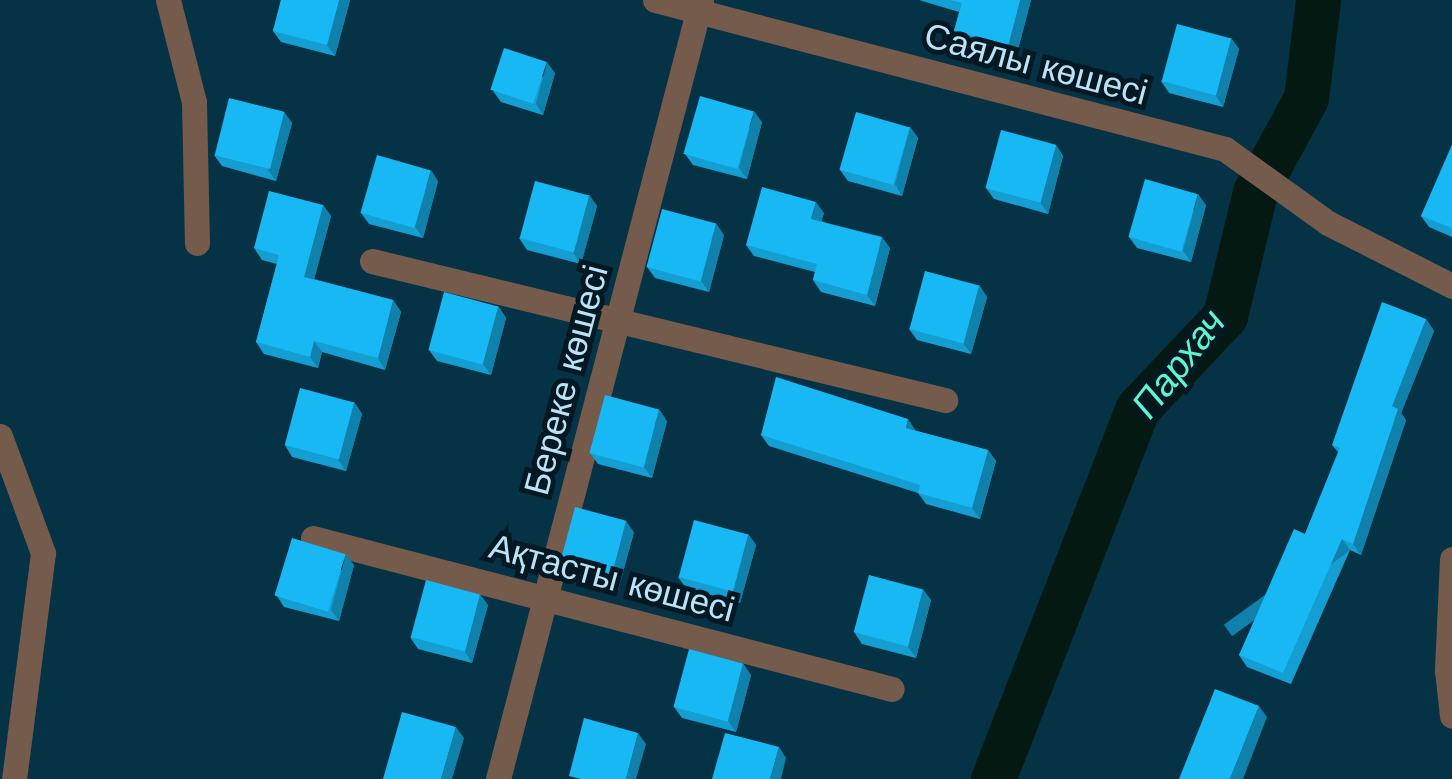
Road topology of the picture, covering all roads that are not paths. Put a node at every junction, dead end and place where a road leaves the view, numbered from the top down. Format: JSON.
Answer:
{"nodes":[{"id":1,"x":168,"y":0,"type":"edge"},
{"id":2,"x":655,"y":0,"type":"edge"},
{"id":3,"x":699,"y":6,"type":"edge"},
{"id":4,"x":197,"y":242,"type":"dead end"},
{"id":5,"x":372,"y":260,"type":"dead end"},
{"id":6,"x":1452,"y":286,"type":"edge"},
{"id":7,"x":619,"y":324,"type":"junction"},
{"id":8,"x":945,"y":400,"type":"dead end"},
{"id":9,"x":0,"y":436,"type":"edge"},
{"id":10,"x":313,"y":538,"type":"dead end"},
{"id":11,"x":1452,"y":559,"type":"edge"},
{"id":12,"x":542,"y":594,"type":"junction"},
{"id":13,"x":892,"y":689,"type":"dead end"},
{"id":14,"x":1452,"y":716,"type":"edge"},
{"id":15,"x":14,"y":779,"type":"edge"},
{"id":16,"x":498,"y":779,"type":"edge"}],
"edges":[{"from":1,"to":4,"type":"street"},
{"from":2,"to":3,"type":"street","name":"Саялы көшесі"},
{"from":3,"to":6,"type":"street","name":"Саялы көшесі"},
{"from":3,"to":7,"type":"street","name":"Береке көшесі"},
{"from":5,"to":7,"type":"street"},
{"from":7,"to":8,"type":"street"},
{"from":7,"to":12,"type":"street","name":"Береке көшесі"},
{"from":9,"to":15,"type":"street"},
{"from":10,"to":12,"type":"street","name":"Ақтасты көшесі"},
{"from":11,"to":14,"type":"street"},
{"from":12,"to":13,"type":"street","name":"Ақтасты көшесі"},
{"from":12,"to":16,"type":"street","name":"Береке көшесі"}]}
